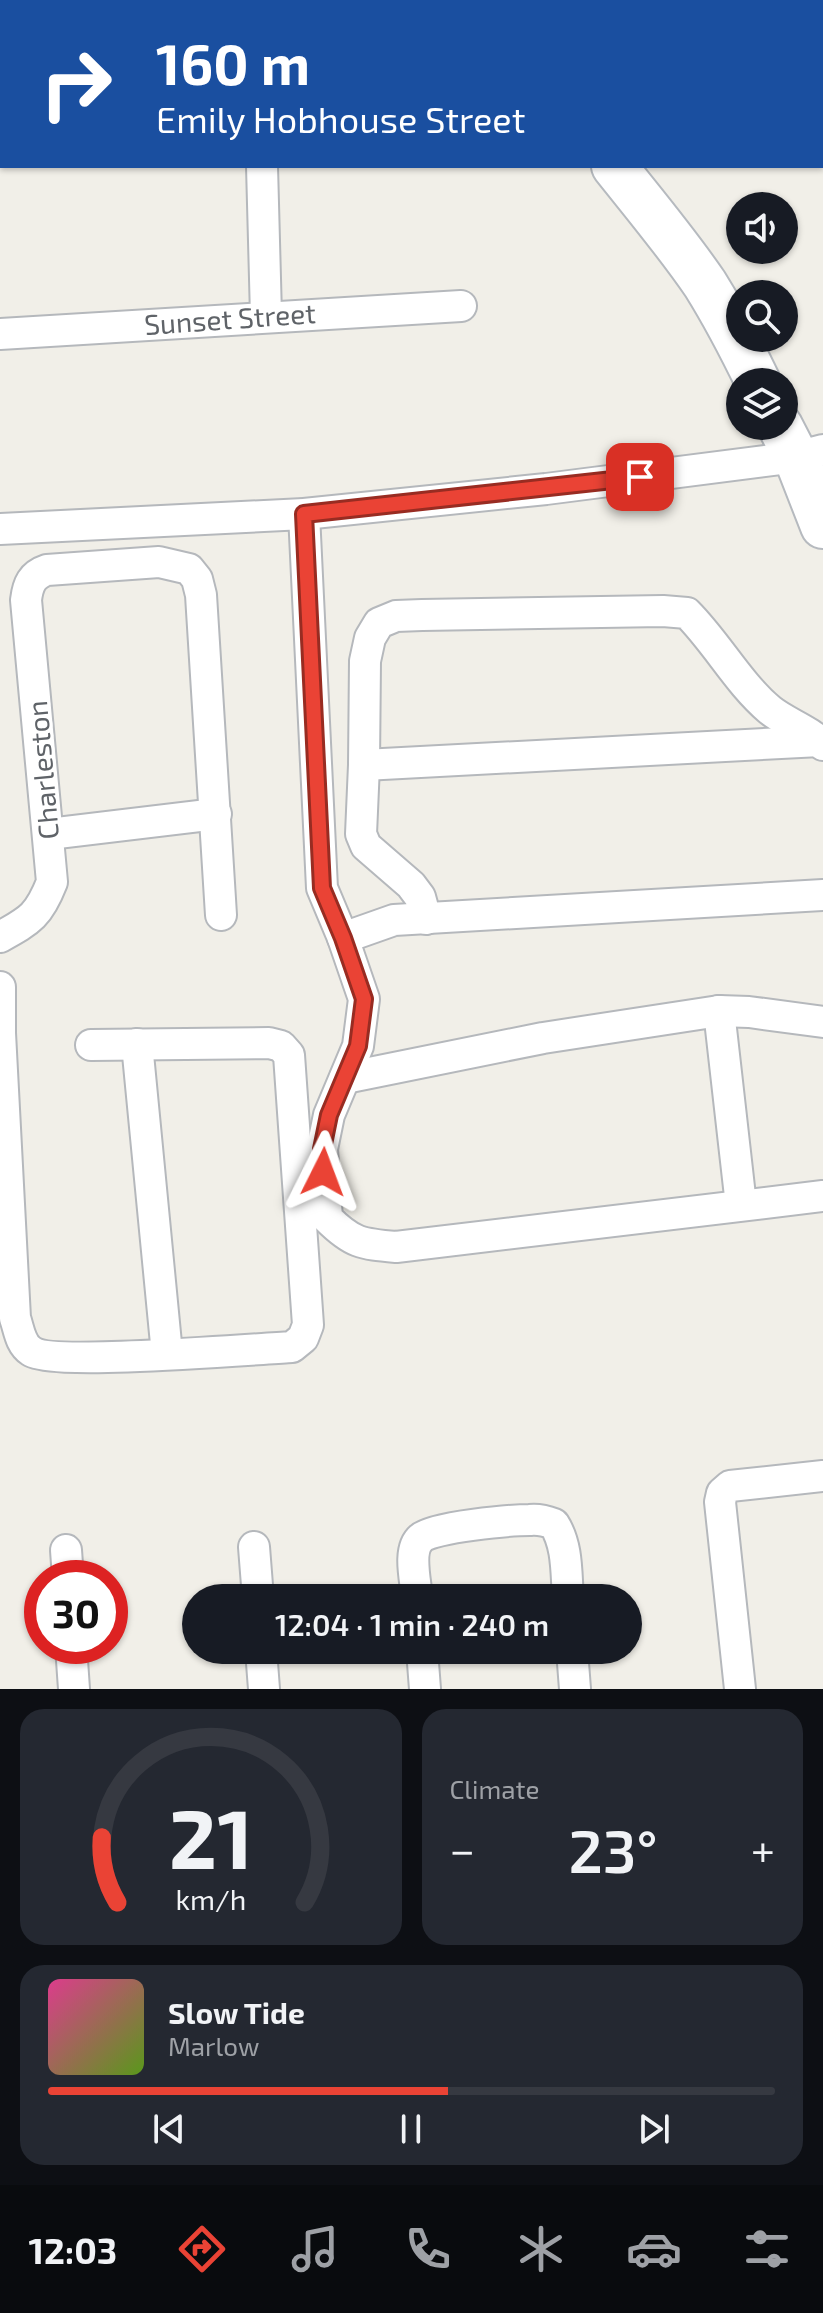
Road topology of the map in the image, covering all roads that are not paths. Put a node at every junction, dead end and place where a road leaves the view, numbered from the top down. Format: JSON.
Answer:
{"nodes":[{"id":1,"x":262,"y":168,"type":"edge"},
{"id":2,"x":616,"y":168,"type":"edge"},
{"id":3,"x":461,"y":306,"type":"dead end"},
{"id":4,"x":266,"y":316,"type":"junction"},
{"id":5,"x":0,"y":334,"type":"edge"},
{"id":6,"x":751,"y":368,"type":"edge"},
{"id":7,"x":800,"y":444,"type":"edge"},
{"id":8,"x":304,"y":514,"type":"junction"},
{"id":9,"x":823,"y":526,"type":"edge"},
{"id":10,"x":0,"y":529,"type":"edge"},
{"id":11,"x":821,"y":743,"type":"edge"},
{"id":12,"x":364,"y":765,"type":"junction"},
{"id":13,"x":216,"y":814,"type":"junction"},
{"id":14,"x":49,"y":834,"type":"junction"},
{"id":15,"x":823,"y":895,"type":"edge"},
{"id":16,"x":221,"y":915,"type":"dead end"},
{"id":17,"x":426,"y":919,"type":"junction"},
{"id":18,"x":0,"y":937,"type":"edge"},
{"id":19,"x":343,"y":938,"type":"junction"},
{"id":20,"x":0,"y":987,"type":"edge"},
{"id":21,"x":719,"y":1011,"type":"junction"},
{"id":22,"x":823,"y":1022,"type":"edge"},
{"id":23,"x":0,"y":1033,"type":"edge"},
{"id":24,"x":137,"y":1044,"type":"junction"},
{"id":25,"x":91,"y":1045,"type":"dead end"},
{"id":26,"x":345,"y":1078,"type":"junction"},
{"id":27,"x":823,"y":1196,"type":"edge"},
{"id":28,"x":741,"y":1205,"type":"junction"},
{"id":29,"x":167,"y":1354,"type":"junction"},
{"id":30,"x":823,"y":1476,"type":"edge"},
{"id":31,"x":254,"y":1547,"type":"dead end"},
{"id":32,"x":257,"y":1584,"type":"edge"},
{"id":33,"x":416,"y":1584,"type":"edge"},
{"id":34,"x":567,"y":1584,"type":"edge"},
{"id":35,"x":72,"y":1664,"type":"edge"},
{"id":36,"x":262,"y":1664,"type":"edge"},
{"id":37,"x":423,"y":1664,"type":"edge"},
{"id":38,"x":573,"y":1664,"type":"edge"},
{"id":39,"x":74,"y":1689,"type":"edge"},
{"id":40,"x":264,"y":1689,"type":"edge"},
{"id":41,"x":425,"y":1689,"type":"edge"},
{"id":42,"x":575,"y":1689,"type":"edge"},
{"id":43,"x":740,"y":1689,"type":"edge"}],
"edges":[{"from":1,"to":4,"type":"street"},
{"from":2,"to":6,"type":"street"},
{"from":3,"to":4,"type":"street","name":"Sunset Street"},
{"from":4,"to":5,"type":"street","name":"Sunset Street"},
{"from":7,"to":8,"type":"street"},
{"from":7,"to":9,"type":"street"},
{"from":8,"to":10,"type":"street"},
{"from":8,"to":19,"type":"street"},
{"from":11,"to":12,"type":"street"},
{"from":11,"to":12,"type":"street"},
{"from":12,"to":17,"type":"street"},
{"from":13,"to":14,"type":"street"},
{"from":13,"to":14,"type":"street","name":"Charleston"},
{"from":13,"to":16,"type":"street"},
{"from":14,"to":18,"type":"street","name":"Charleston"},
{"from":15,"to":17,"type":"street"},
{"from":17,"to":19,"type":"street"},
{"from":19,"to":26,"type":"street"},
{"from":20,"to":23,"type":"street"},
{"from":21,"to":22,"type":"street"},
{"from":21,"to":26,"type":"street"},
{"from":21,"to":28,"type":"street"},
{"from":23,"to":29,"type":"street"},
{"from":24,"to":25,"type":"street"},
{"from":24,"to":29,"type":"street"},
{"from":24,"to":29,"type":"street"},
{"from":26,"to":28,"type":"street"},
{"from":27,"to":28,"type":"street"},
{"from":30,"to":43,"type":"street"},
{"from":31,"to":32,"type":"street"},
{"from":33,"to":34,"type":"street"},
{"from":35,"to":39,"type":"street"},
{"from":36,"to":40,"type":"street"},
{"from":37,"to":41,"type":"street"},
{"from":38,"to":42,"type":"street"}]}
